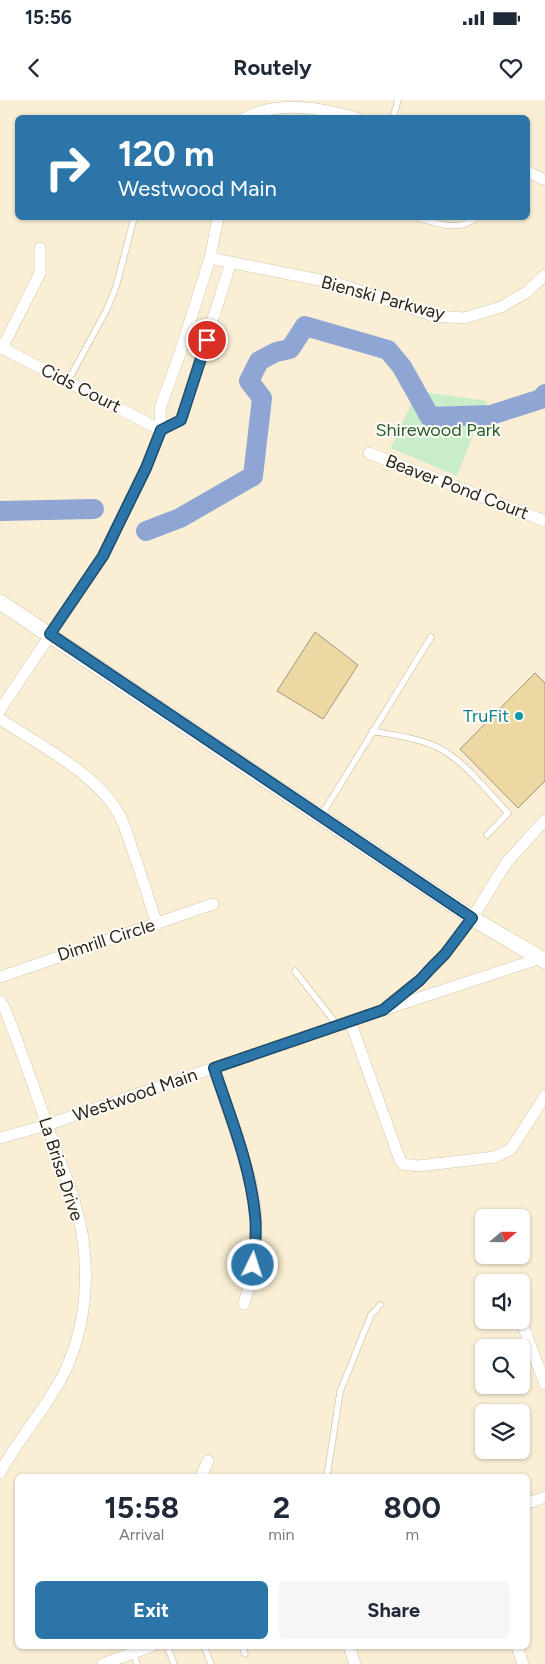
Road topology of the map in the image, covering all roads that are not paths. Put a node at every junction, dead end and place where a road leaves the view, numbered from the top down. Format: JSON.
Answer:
{"nodes":[{"id":1,"x":398,"y":100,"type":"edge"},
{"id":2,"x":250,"y":115,"type":"edge"},
{"id":3,"x":346,"y":115,"type":"edge"},
{"id":4,"x":394,"y":115,"type":"edge"},
{"id":5,"x":530,"y":173,"type":"edge"},
{"id":6,"x":545,"y":180,"type":"edge"},
{"id":7,"x":133,"y":220,"type":"edge"},
{"id":8,"x":218,"y":220,"type":"edge"},
{"id":9,"x":426,"y":220,"type":"edge"},
{"id":10,"x":473,"y":220,"type":"edge"},
{"id":11,"x":40,"y":248,"type":"dead end"},
{"id":12,"x":210,"y":258,"type":"junction"},
{"id":13,"x":231,"y":262,"type":"junction"},
{"id":14,"x":545,"y":275,"type":"edge"},
{"id":15,"x":1,"y":347,"type":"edge"},
{"id":16,"x":68,"y":381,"type":"junction"},
{"id":17,"x":161,"y":430,"type":"junction"},
{"id":18,"x":368,"y":453,"type":"dead end"},
{"id":19,"x":545,"y":521,"type":"edge"},
{"id":20,"x":0,"y":602,"type":"edge"},
{"id":21,"x":50,"y":634,"type":"junction"},
{"id":22,"x":430,"y":637,"type":"dead end"},
{"id":23,"x":0,"y":710,"type":"edge"},
{"id":24,"x":0,"y":719,"type":"edge"},
{"id":25,"x":372,"y":731,"type":"junction"},
{"id":26,"x":321,"y":816,"type":"junction"},
{"id":27,"x":545,"y":820,"type":"edge"},
{"id":28,"x":487,"y":834,"type":"dead end"},
{"id":29,"x":212,"y":904,"type":"dead end"},
{"id":30,"x":472,"y":918,"type":"junction"},
{"id":31,"x":157,"y":924,"type":"junction"},
{"id":32,"x":543,"y":960,"type":"edge"},
{"id":33,"x":295,"y":971,"type":"dead end"},
{"id":34,"x":0,"y":977,"type":"edge"},
{"id":35,"x":0,"y":1001,"type":"edge"},
{"id":36,"x":383,"y":1010,"type":"junction"},
{"id":37,"x":350,"y":1021,"type":"junction"},
{"id":38,"x":337,"y":1026,"type":"junction"},
{"id":39,"x":214,"y":1068,"type":"junction"},
{"id":40,"x":545,"y":1096,"type":"edge"},
{"id":41,"x":47,"y":1125,"type":"junction"},
{"id":42,"x":0,"y":1138,"type":"edge"},
{"id":43,"x":244,"y":1304,"type":"dead end"},
{"id":44,"x":380,"y":1305,"type":"dead end"},
{"id":45,"x":524,"y":1329,"type":"edge"},
{"id":46,"x":545,"y":1384,"type":"edge"},
{"id":47,"x":208,"y":1461,"type":"dead end"},
{"id":48,"x":0,"y":1473,"type":"edge"},
{"id":49,"x":202,"y":1474,"type":"edge"},
{"id":50,"x":327,"y":1474,"type":"edge"},
{"id":51,"x":545,"y":1497,"type":"edge"},
{"id":52,"x":530,"y":1502,"type":"edge"},
{"id":53,"x":148,"y":1649,"type":"edge"},
{"id":54,"x":168,"y":1649,"type":"edge"},
{"id":55,"x":205,"y":1649,"type":"edge"},
{"id":56,"x":243,"y":1649,"type":"edge"},
{"id":57,"x":350,"y":1649,"type":"edge"},
{"id":58,"x":518,"y":1649,"type":"edge"},
{"id":59,"x":245,"y":1654,"type":"dead end"},
{"id":60,"x":135,"y":1659,"type":"edge"},
{"id":61,"x":103,"y":1664,"type":"edge"},
{"id":62,"x":174,"y":1664,"type":"edge"},
{"id":63,"x":211,"y":1664,"type":"edge"},
{"id":64,"x":355,"y":1664,"type":"edge"},
{"id":65,"x":523,"y":1664,"type":"edge"}],
"edges":[{"from":1,"to":4,"type":"lane"},
{"from":2,"to":3,"type":"street"},
{"from":5,"to":6,"type":"street"},
{"from":7,"to":16,"type":"lane"},
{"from":8,"to":12,"type":"street"},
{"from":9,"to":10,"type":"lane"},
{"from":11,"to":15,"type":"street"},
{"from":12,"to":13,"type":"street","name":"Bienski Parkway"},
{"from":12,"to":17,"type":"street"},
{"from":13,"to":14,"type":"street","name":"Bienski Parkway"},
{"from":13,"to":17,"type":"street"},
{"from":15,"to":16,"type":"street","name":"Cids Court"},
{"from":16,"to":17,"type":"street","name":"Cids Court"},
{"from":17,"to":21,"type":"street"},
{"from":18,"to":19,"type":"street","name":"Beaver Pond Court"},
{"from":20,"to":21,"type":"main road"},
{"from":21,"to":23,"type":"street"},
{"from":21,"to":26,"type":"main road"},
{"from":22,"to":25,"type":"lane"},
{"from":24,"to":31,"type":"street"},
{"from":25,"to":26,"type":"lane"},
{"from":25,"to":28,"type":"lane"},
{"from":26,"to":30,"type":"main road"},
{"from":27,"to":30,"type":"street","name":"Westwood Main"},
{"from":29,"to":31,"type":"street","name":"Dimrill Circle"},
{"from":30,"to":32,"type":"main road"},
{"from":30,"to":36,"type":"street","name":"Westwood Main"},
{"from":31,"to":34,"type":"street","name":"Dimrill Circle"},
{"from":32,"to":36,"type":"street","name":"Westwood Main"},
{"from":33,"to":38,"type":"lane"},
{"from":35,"to":41,"type":"street","name":"La Brisa Drive"},
{"from":36,"to":37,"type":"street","name":"Westwood Main"},
{"from":37,"to":38,"type":"street","name":"Westwood Main"},
{"from":37,"to":40,"type":"street"},
{"from":38,"to":39,"type":"street","name":"Westwood Main"},
{"from":39,"to":41,"type":"street","name":"Westwood Main"},
{"from":39,"to":43,"type":"street"},
{"from":41,"to":42,"type":"street","name":"Westwood Main"},
{"from":41,"to":48,"type":"street","name":"La Brisa Drive"},
{"from":44,"to":50,"type":"lane"},
{"from":45,"to":46,"type":"street"},
{"from":47,"to":49,"type":"street"},
{"from":51,"to":52,"type":"street"},
{"from":53,"to":60,"type":"street"},
{"from":54,"to":62,"type":"lane"},
{"from":55,"to":63,"type":"lane"},
{"from":56,"to":59,"type":"lane"},
{"from":57,"to":64,"type":"street"},
{"from":58,"to":65,"type":"street"},
{"from":60,"to":61,"type":"street"}]}
